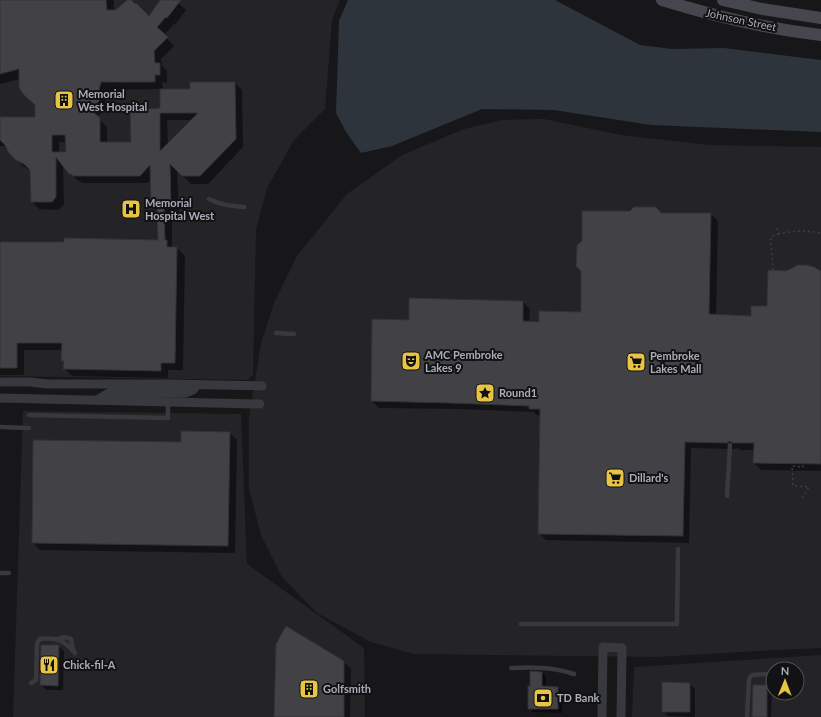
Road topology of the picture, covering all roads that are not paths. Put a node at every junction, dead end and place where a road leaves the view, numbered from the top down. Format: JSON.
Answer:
{"nodes":[{"id":1,"x":723,"y":0,"type":"edge"},
{"id":2,"x":668,"y":1,"type":"edge"},
{"id":3,"x":821,"y":18,"type":"edge"},
{"id":4,"x":821,"y":35,"type":"edge"},
{"id":5,"x":209,"y":199,"type":"dead end"},
{"id":6,"x":244,"y":207,"type":"dead end"},
{"id":7,"x":276,"y":333,"type":"dead end"},
{"id":8,"x":294,"y":334,"type":"dead end"},
{"id":9,"x":0,"y":382,"type":"edge"},
{"id":10,"x":172,"y":384,"type":"junction"},
{"id":11,"x":197,"y":385,"type":"junction"},
{"id":12,"x":262,"y":386,"type":"dead end"},
{"id":13,"x":0,"y":398,"type":"edge"},
{"id":14,"x":167,"y":398,"type":"junction"},
{"id":15,"x":260,"y":404,"type":"dead end"},
{"id":16,"x":30,"y":415,"type":"dead end"},
{"id":17,"x":0,"y":427,"type":"edge"},
{"id":18,"x":29,"y":428,"type":"dead end"},
{"id":19,"x":730,"y":445,"type":"dead end"},
{"id":20,"x":727,"y":496,"type":"dead end"},
{"id":21,"x":678,"y":549,"type":"dead end"},
{"id":22,"x":0,"y":573,"type":"edge"},
{"id":23,"x":9,"y":574,"type":"dead end"},
{"id":24,"x":521,"y":624,"type":"dead end"},
{"id":25,"x":74,"y":651,"type":"dead end"},
{"id":26,"x":511,"y":668,"type":"dead end"},
{"id":27,"x":574,"y":674,"type":"dead end"},
{"id":28,"x":765,"y":674,"type":"edge"},
{"id":29,"x":31,"y":683,"type":"dead end"},
{"id":30,"x":602,"y":717,"type":"edge"},
{"id":31,"x":621,"y":717,"type":"edge"},
{"id":32,"x":747,"y":717,"type":"edge"}],
"edges":[{"from":1,"to":3,"type":"street","name":"Johnson Street"},
{"from":2,"to":4,"type":"street","name":"Johnson Street"},
{"from":5,"to":6,"type":"lane"},
{"from":7,"to":8,"type":"lane"},
{"from":9,"to":10,"type":"street"},
{"from":10,"to":11,"type":"street"},
{"from":10,"to":14,"type":"street"},
{"from":11,"to":12,"type":"street"},
{"from":11,"to":14,"type":"street"},
{"from":13,"to":14,"type":"street"},
{"from":14,"to":15,"type":"street"},
{"from":14,"to":16,"type":"lane"},
{"from":17,"to":18,"type":"lane"},
{"from":19,"to":20,"type":"lane"},
{"from":21,"to":24,"type":"lane"},
{"from":22,"to":23,"type":"lane"},
{"from":25,"to":29,"type":"lane"},
{"from":26,"to":27,"type":"lane"},
{"from":28,"to":32,"type":"lane"},
{"from":30,"to":31,"type":"street"}]}
